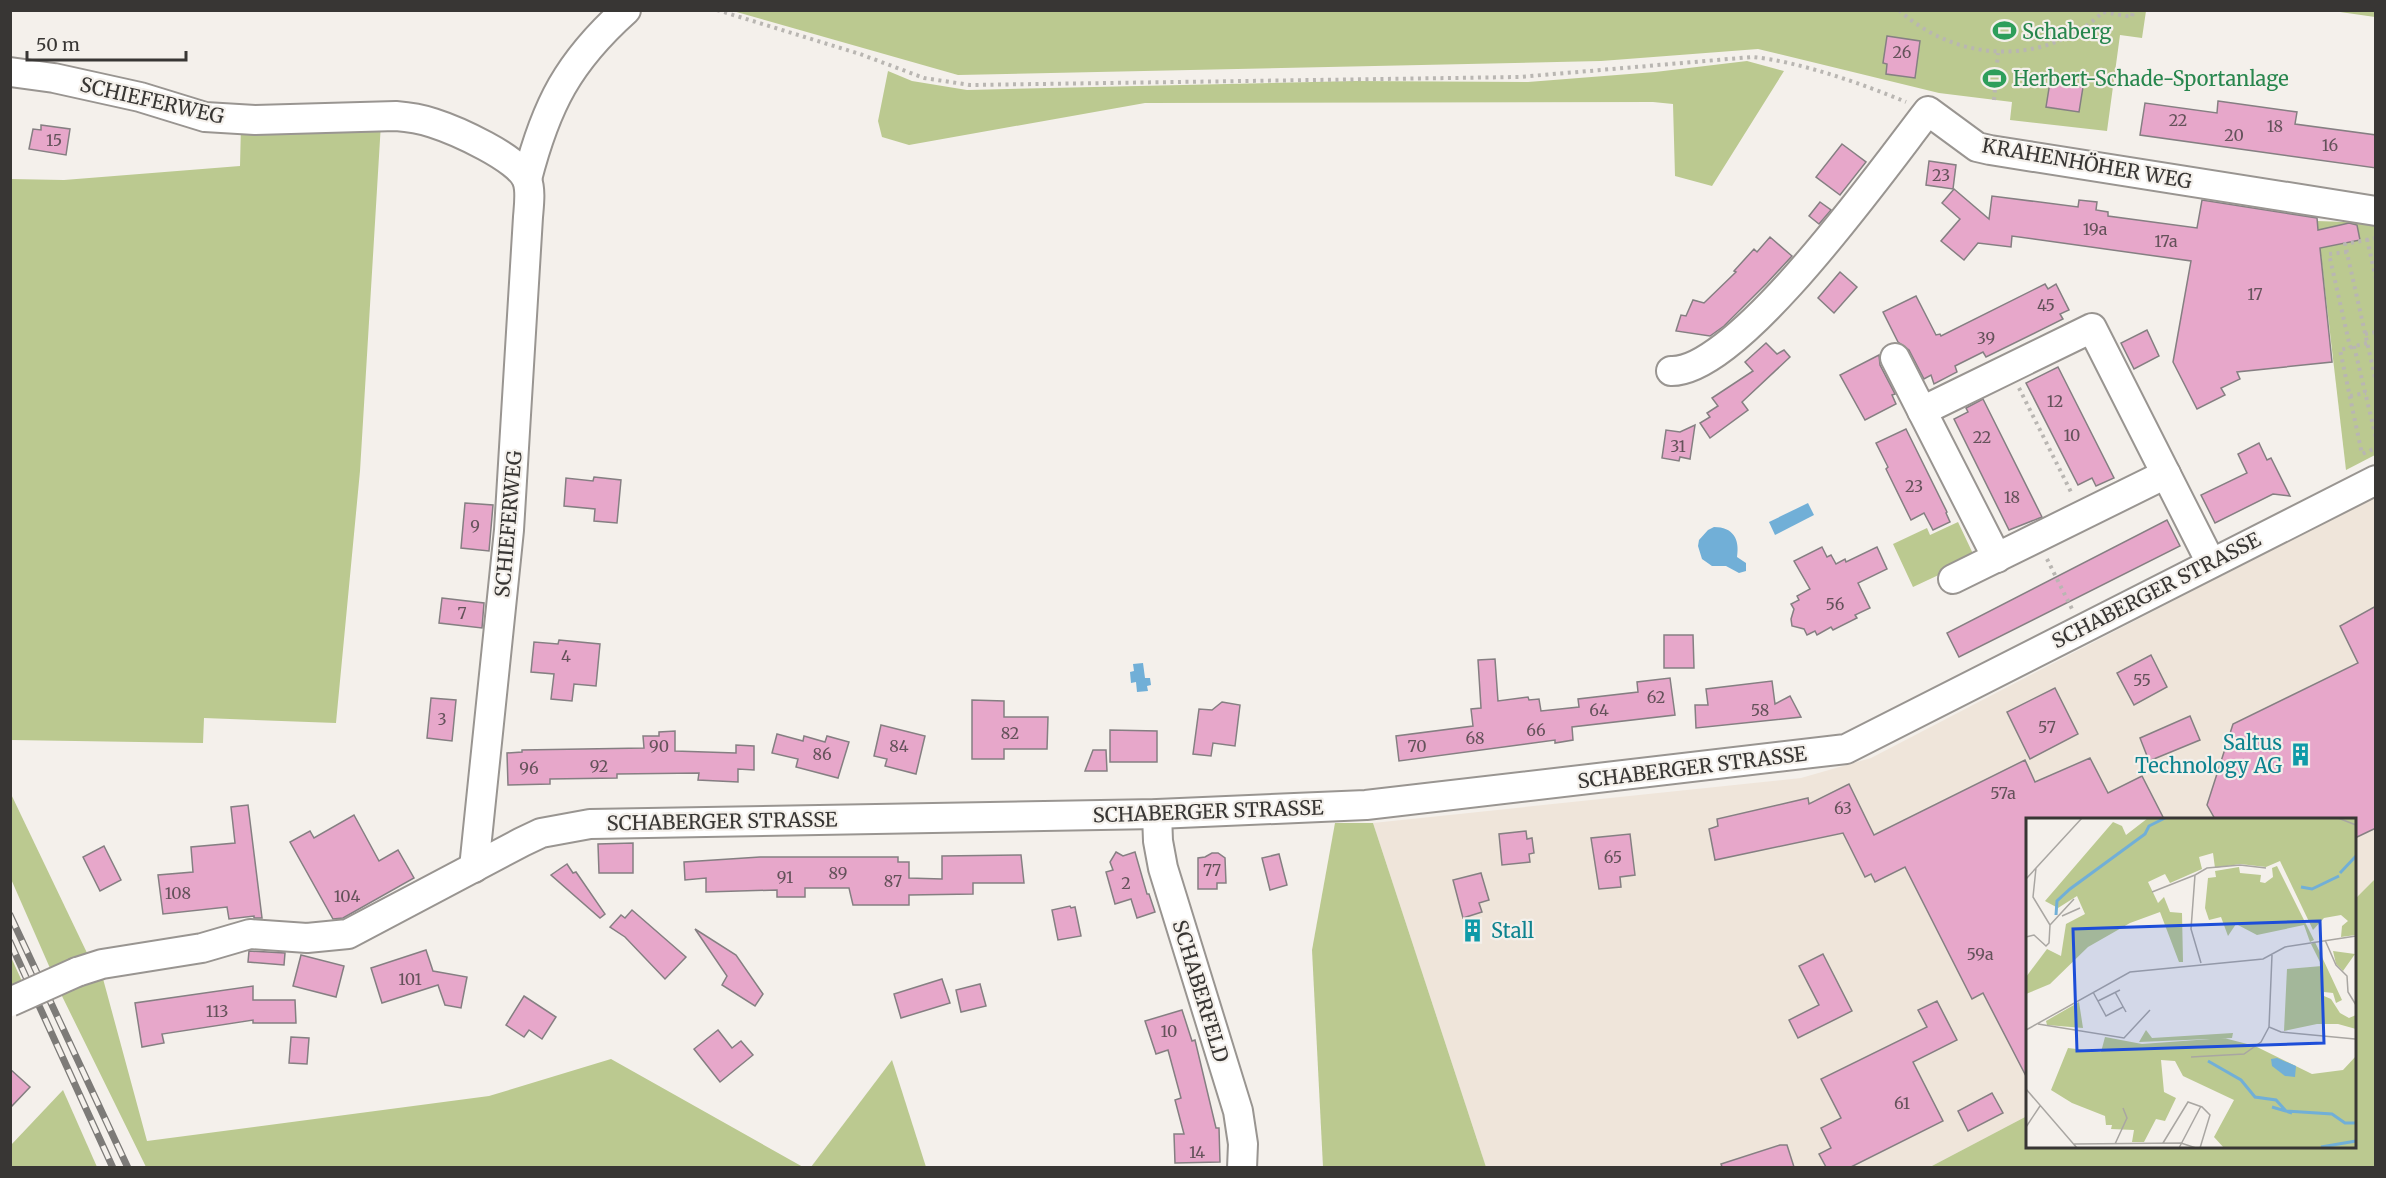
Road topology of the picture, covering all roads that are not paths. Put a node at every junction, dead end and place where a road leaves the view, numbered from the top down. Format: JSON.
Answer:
{"nodes":[{"id":1,"x":626,"y":10,"type":"edge"},
{"id":2,"x":10,"y":72,"type":"edge"},
{"id":3,"x":527,"y":180,"type":"junction"},
{"id":4,"x":2376,"y":211,"type":"edge"},
{"id":5,"x":1895,"y":358,"type":"dead end"},
{"id":6,"x":1671,"y":371,"type":"dead end"},
{"id":7,"x":1922,"y":411,"type":"junction"},
{"id":8,"x":2166,"y":474,"type":"junction"},
{"id":9,"x":2376,"y":480,"type":"edge"},
{"id":10,"x":1997,"y":558,"type":"junction"},
{"id":11,"x":2211,"y":563,"type":"junction"},
{"id":12,"x":1953,"y":579,"type":"dead end"},
{"id":13,"x":1157,"y":814,"type":"junction"},
{"id":14,"x":474,"y":868,"type":"junction"},
{"id":15,"x":10,"y":1002,"type":"edge"},
{"id":16,"x":1242,"y":1167,"type":"edge"}],
"edges":[{"from":1,"to":3,"type":"street","name":"SCHIEFERWEG"},
{"from":2,"to":3,"type":"street","name":"SCHIEFERWEG"},
{"from":3,"to":14,"type":"street","name":"SCHIEFERWEG"},
{"from":4,"to":6,"type":"street","name":"KRAHENHÖHER WEG"},
{"from":5,"to":7,"type":"street"},
{"from":7,"to":8,"type":"street"},
{"from":7,"to":10,"type":"street"},
{"from":8,"to":10,"type":"street"},
{"from":8,"to":11,"type":"street"},
{"from":9,"to":11,"type":"street","name":"SCHABERGER STRASSE"},
{"from":10,"to":12,"type":"street"},
{"from":11,"to":13,"type":"street","name":"SCHABERGER STRASSE"},
{"from":13,"to":14,"type":"street","name":"SCHABERGER STRASSE"},
{"from":13,"to":16,"type":"street","name":"SCHABERFELD"},
{"from":14,"to":15,"type":"street","name":"SCHABERGER STRASSE","bridge":true}]}
